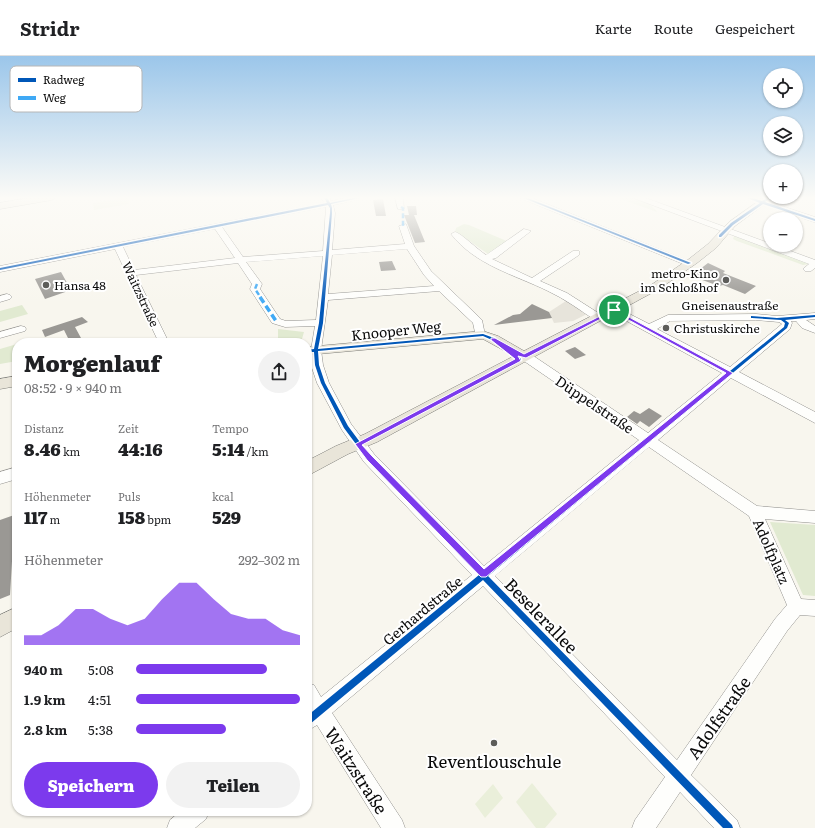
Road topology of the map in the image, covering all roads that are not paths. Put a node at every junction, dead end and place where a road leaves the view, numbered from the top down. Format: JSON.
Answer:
{"nodes":[{"id":1,"x":182,"y":233,"type":"edge"},
{"id":2,"x":222,"y":233,"type":"edge"},
{"id":3,"x":330,"y":233,"type":"edge"},
{"id":4,"x":405,"y":233,"type":"edge"},
{"id":5,"x":524,"y":233,"type":"edge"},
{"id":6,"x":614,"y":233,"type":"edge"},
{"id":7,"x":455,"y":234,"type":"dead end"},
{"id":8,"x":723,"y":234,"type":"junction"},
{"id":9,"x":118,"y":246,"type":"junction"},
{"id":10,"x":410,"y":246,"type":"junction"},
{"id":11,"x":328,"y":253,"type":"junction"},
{"id":12,"x":576,"y":253,"type":"dead end"},
{"id":13,"x":486,"y":258,"type":"junction"},
{"id":14,"x":241,"y":260,"type":"junction"},
{"id":15,"x":690,"y":263,"type":"junction"},
{"id":16,"x":815,"y":263,"type":"edge"},
{"id":17,"x":0,"y":269,"type":"edge"},
{"id":18,"x":811,"y":271,"type":"edge"},
{"id":19,"x":131,"y":273,"type":"junction"},
{"id":20,"x":532,"y":282,"type":"junction"},
{"id":21,"x":440,"y":288,"type":"junction"},
{"id":22,"x":323,"y":297,"type":"junction"},
{"id":23,"x":614,"y":310,"type":"junction"},
{"id":24,"x":815,"y":316,"type":"edge"},
{"id":25,"x":798,"y":317,"type":"junction"},
{"id":26,"x":599,"y":318,"type":"junction"},
{"id":27,"x":782,"y":319,"type":"junction"},
{"id":28,"x":321,"y":323,"type":"junction"},
{"id":29,"x":21,"y":329,"type":"dead end"},
{"id":30,"x":648,"y":329,"type":"junction"},
{"id":31,"x":815,"y":330,"type":"edge"},
{"id":32,"x":0,"y":335,"type":"edge"},
{"id":33,"x":487,"y":337,"type":"junction"},
{"id":34,"x":162,"y":338,"type":"edge"},
{"id":35,"x":312,"y":351,"type":"edge"},
{"id":36,"x":522,"y":358,"type":"junction"},
{"id":37,"x":730,"y":373,"type":"junction"},
{"id":38,"x":12,"y":382,"type":"edge"},
{"id":39,"x":0,"y":384,"type":"edge"},
{"id":40,"x":815,"y":418,"type":"edge"},
{"id":41,"x":647,"y":440,"type":"junction"},
{"id":42,"x":358,"y":444,"type":"junction"},
{"id":43,"x":312,"y":466,"type":"edge"},
{"id":44,"x":12,"y":474,"type":"edge"},
{"id":45,"x":0,"y":478,"type":"edge"},
{"id":46,"x":754,"y":512,"type":"junction"},
{"id":47,"x":815,"y":517,"type":"edge"},
{"id":48,"x":484,"y":574,"type":"junction"},
{"id":49,"x":796,"y":607,"type":"junction"},
{"id":50,"x":815,"y":608,"type":"edge"},
{"id":51,"x":12,"y":620,"type":"edge"},
{"id":52,"x":0,"y":626,"type":"edge"},
{"id":53,"x":313,"y":716,"type":"edge"},
{"id":54,"x":678,"y":776,"type":"junction"},
{"id":55,"x":192,"y":816,"type":"edge"},
{"id":56,"x":178,"y":828,"type":"edge"},
{"id":57,"x":394,"y":828,"type":"edge"},
{"id":58,"x":643,"y":828,"type":"edge"},
{"id":59,"x":729,"y":828,"type":"edge"}],
"edges":[{"from":1,"to":9,"type":"street"},
{"from":2,"to":14,"type":"street"},
{"from":3,"to":11,"type":"street","name":"Beselerallee"},
{"from":4,"to":10,"type":"street"},
{"from":5,"to":13,"type":"street"},
{"from":6,"to":15,"type":"street"},
{"from":7,"to":13,"type":"street"},
{"from":8,"to":15,"type":"main road"},
{"from":8,"to":16,"type":"street"},
{"from":8,"to":18,"type":"street"},
{"from":9,"to":17,"type":"street"},
{"from":9,"to":19,"type":"street","name":"Waitzstraße"},
{"from":10,"to":11,"type":"street"},
{"from":10,"to":21,"type":"street"},
{"from":11,"to":14,"type":"street"},
{"from":11,"to":22,"type":"street","name":"Beselerallee"},
{"from":12,"to":20,"type":"street"},
{"from":13,"to":20,"type":"street"},
{"from":14,"to":19,"type":"street"},
{"from":14,"to":28,"type":"street"},
{"from":15,"to":23,"type":"main road"},
{"from":16,"to":18,"type":"street"},
{"from":19,"to":34,"type":"street","name":"Waitzstraße"},
{"from":20,"to":26,"type":"street"},
{"from":21,"to":22,"type":"street"},
{"from":21,"to":33,"type":"street"},
{"from":22,"to":28,"type":"street","name":"Beselerallee"},
{"from":23,"to":26,"type":"main road"},
{"from":23,"to":30,"type":"street"},
{"from":24,"to":25,"type":"street","name":"Gneisenaustraße"},
{"from":25,"to":27,"type":"street","name":"Gneisenaustraße"},
{"from":25,"to":31,"type":"street"},
{"from":26,"to":36,"type":"main road"},
{"from":27,"to":30,"type":"street","name":"Gneisenaustraße"},
{"from":27,"to":37,"type":"street","name":"Gerhardstraße"},
{"from":28,"to":35,"type":"street","name":"Beselerallee"},
{"from":29,"to":32,"type":"street"},
{"from":30,"to":37,"type":"street"},
{"from":33,"to":35,"type":"main road","name":"Knooper Weg"},
{"from":33,"to":36,"type":"main road","name":"Düppelstraße"},
{"from":35,"to":42,"type":"street","name":"Beselerallee"},
{"from":36,"to":41,"type":"street","name":"Düppelstraße"},
{"from":36,"to":42,"type":"main road"},
{"from":37,"to":40,"type":"street"},
{"from":37,"to":41,"type":"street","name":"Gerhardstraße"},
{"from":38,"to":39,"type":"main road"},
{"from":41,"to":46,"type":"street","name":"Düppelstraße"},
{"from":41,"to":48,"type":"street","name":"Gerhardstraße"},
{"from":42,"to":43,"type":"main road"},
{"from":42,"to":48,"type":"street","name":"Beselerallee"},
{"from":44,"to":45,"type":"street"},
{"from":46,"to":47,"type":"street","name":"Adolfplatz"},
{"from":46,"to":49,"type":"street","name":"Adolfplatz"},
{"from":48,"to":53,"type":"street","name":"Gerhardstraße"},
{"from":48,"to":54,"type":"street","name":"Beselerallee"},
{"from":49,"to":50,"type":"street"},
{"from":49,"to":54,"type":"street","name":"Adolfstraße"},
{"from":51,"to":52,"type":"main road"},
{"from":53,"to":57,"type":"street","name":"Waitzstraße"},
{"from":54,"to":58,"type":"street","name":"Adolfstraße"},
{"from":54,"to":59,"type":"street","name":"Beselerallee"},
{"from":55,"to":56,"type":"street"}]}
